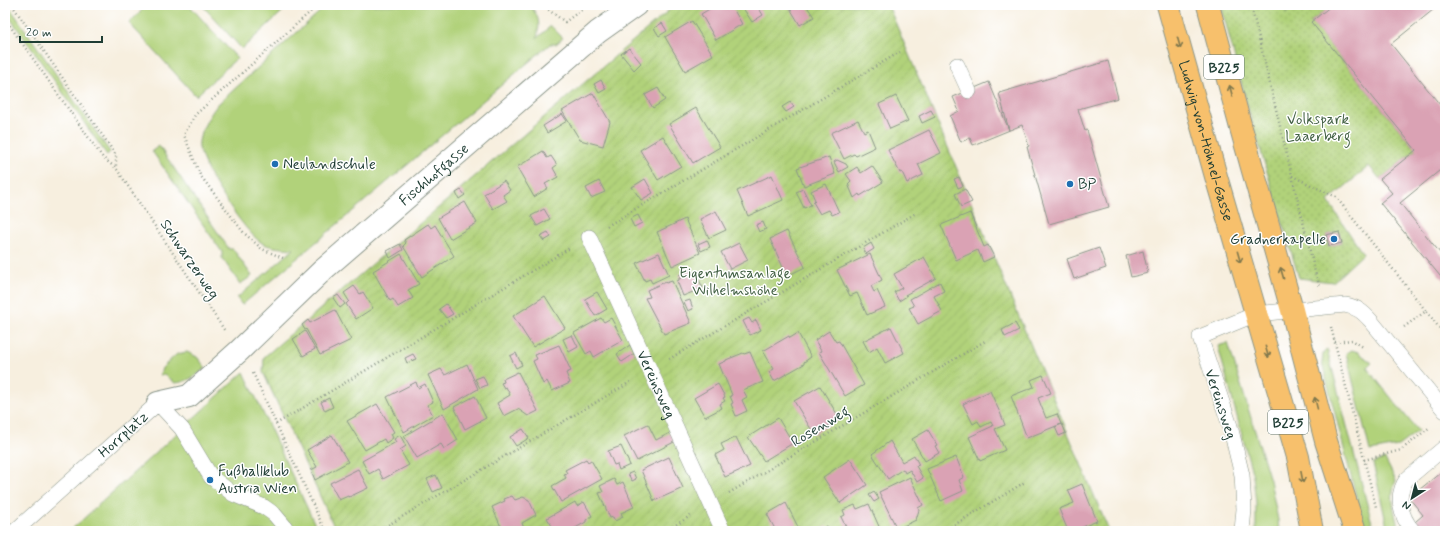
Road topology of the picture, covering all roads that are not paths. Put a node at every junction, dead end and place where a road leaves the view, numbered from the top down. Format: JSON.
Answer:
{"nodes":[{"id":1,"x":636,"y":5,"type":"edge"},
{"id":2,"x":1168,"y":5,"type":"edge"},
{"id":3,"x":1208,"y":5,"type":"edge"},
{"id":4,"x":957,"y":65,"type":"dead end"},
{"id":5,"x":968,"y":91,"type":"dead end"},
{"id":6,"x":589,"y":237,"type":"dead end"},
{"id":7,"x":1292,"y":310,"type":"junction"},
{"id":8,"x":1256,"y":314,"type":"junction"},
{"id":9,"x":239,"y":351,"type":"joint"},
{"id":10,"x":158,"y":403,"type":"junction"},
{"id":11,"x":1445,"y":411,"type":"edge"},
{"id":12,"x":1445,"y":447,"type":"edge"},
{"id":13,"x":15,"y":531,"type":"edge"},
{"id":14,"x":287,"y":531,"type":"edge"},
{"id":15,"x":723,"y":531,"type":"edge"},
{"id":16,"x":1242,"y":531,"type":"edge"},
{"id":17,"x":1312,"y":531,"type":"edge"},
{"id":18,"x":1355,"y":531,"type":"edge"},
{"id":19,"x":1412,"y":531,"type":"edge"}],
"edges":[{"from":1,"to":9,"type":"street","name":"Fischhofgasse"},
{"from":2,"to":8,"type":"main road","name":"Ludwig-von-Höhnel-Gasse","number":"B225","one_way":true},
{"from":7,"to":3,"type":"main road","number":"B225","one_way":true},
{"from":4,"to":5,"type":"lane"},
{"from":6,"to":15,"type":"lane","name":"Vereinsweg"},
{"from":7,"to":8,"type":"lane"},
{"from":7,"to":11,"type":"lane"},
{"from":18,"to":7,"type":"main road","number":"B225","one_way":true},
{"from":8,"to":16,"type":"lane","name":"Vereinsweg"},
{"from":8,"to":17,"type":"main road","name":"Ludwig-von-Höhnel-Gasse","number":"B225","one_way":true},
{"from":9,"to":10,"type":"street","name":"Horrplatz"},
{"from":10,"to":13,"type":"lane","name":"Horrplatz"},
{"from":10,"to":14,"type":"lane"},
{"from":12,"to":19,"type":"lane"}]}
